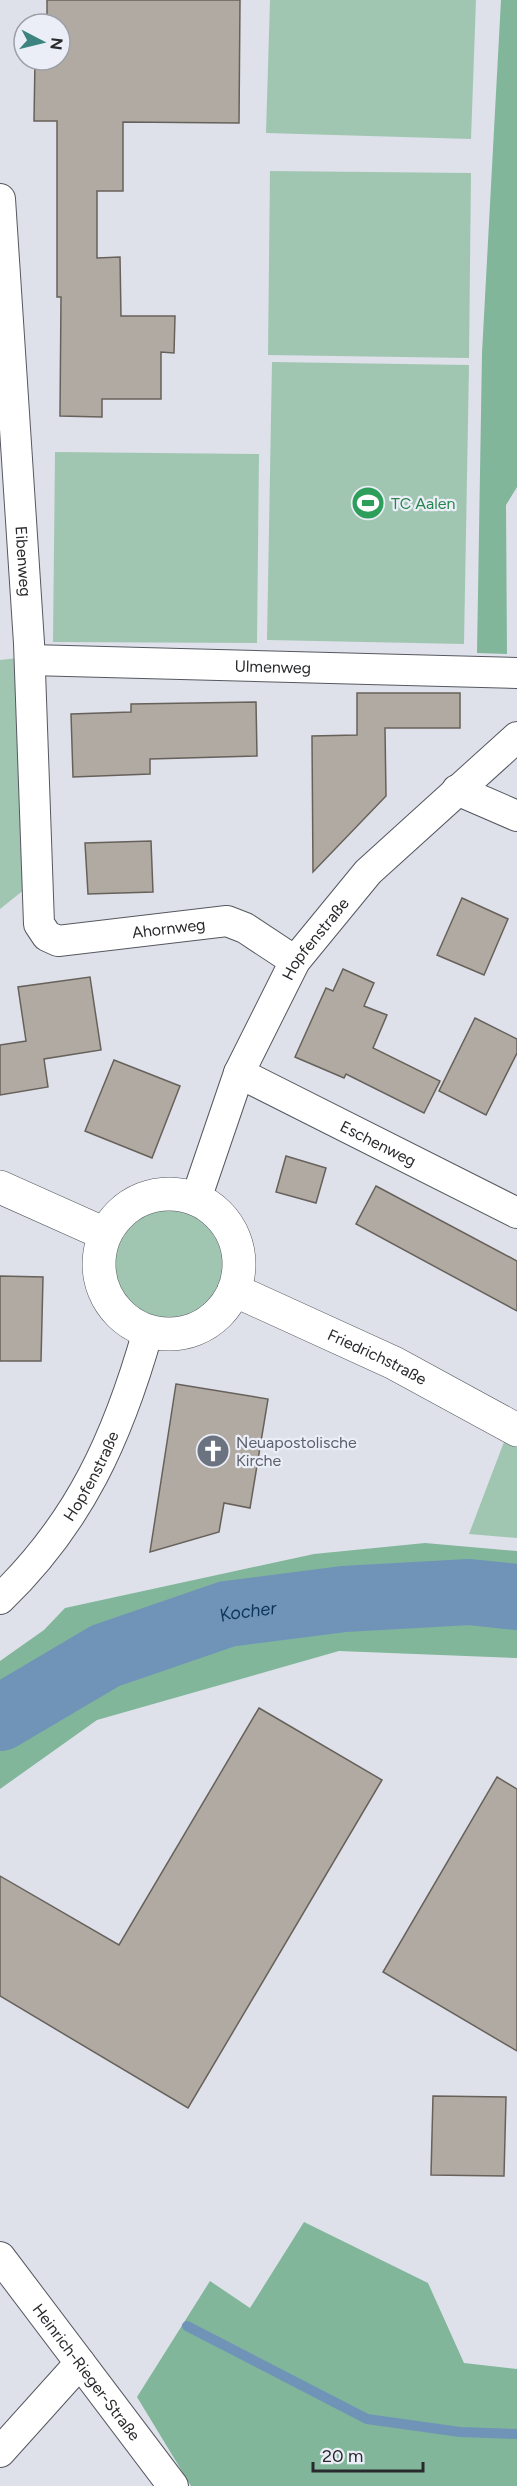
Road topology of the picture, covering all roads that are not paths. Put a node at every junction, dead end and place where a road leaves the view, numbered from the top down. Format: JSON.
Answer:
{"nodes":[{"id":1,"x":0,"y":199,"type":"edge"},
{"id":2,"x":30,"y":660,"type":"junction"},
{"id":3,"x":517,"y":673,"type":"edge"},
{"id":4,"x":517,"y":737,"type":"edge"},
{"id":5,"x":458,"y":790,"type":"junction"},
{"id":6,"x":517,"y":816,"type":"edge"},
{"id":7,"x":39,"y":924,"type":"joint"},
{"id":8,"x":296,"y":961,"type":"junction"},
{"id":9,"x":239,"y":1073,"type":"junction"},
{"id":10,"x":0,"y":1187,"type":"edge"},
{"id":11,"x":196,"y":1199,"type":"junction"},
{"id":12,"x":517,"y":1213,"type":"edge"},
{"id":13,"x":105,"y":1234,"type":"junction"},
{"id":14,"x":234,"y":1290,"type":"junction"},
{"id":15,"x":148,"y":1331,"type":"junction"},
{"id":16,"x":517,"y":1430,"type":"edge"},
{"id":17,"x":0,"y":1599,"type":"edge"},
{"id":18,"x":0,"y":2257,"type":"edge"},
{"id":19,"x":80,"y":2363,"type":"junction"},
{"id":20,"x":0,"y":2452,"type":"edge"},
{"id":21,"x":173,"y":2486,"type":"edge"}],
"edges":[{"from":1,"to":2,"type":"street","name":"Eibenweg"},
{"from":2,"to":3,"type":"street","name":"Ulmenweg"},
{"from":2,"to":7,"type":"street","name":"Eibenweg"},
{"from":4,"to":5,"type":"street","name":"Hopfenstraße"},
{"from":5,"to":6,"type":"street"},
{"from":5,"to":8,"type":"street","name":"Hopfenstraße"},
{"from":7,"to":8,"type":"street","name":"Ahornweg"},
{"from":8,"to":9,"type":"street","name":"Hopfenstraße"},
{"from":9,"to":11,"type":"street","name":"Hopfenstraße"},
{"from":9,"to":12,"type":"street","name":"Eschenweg"},
{"from":10,"to":13,"type":"main road"},
{"from":11,"to":13,"type":"main road"},
{"from":11,"to":14,"type":"main road"},
{"from":13,"to":15,"type":"main road"},
{"from":14,"to":15,"type":"main road"},
{"from":14,"to":16,"type":"main road","name":"Friedrichstraße"},
{"from":15,"to":17,"type":"street","name":"Hopfenstraße"},
{"from":18,"to":19,"type":"street","name":"Heinrich-Rieger-Straße"},
{"from":19,"to":20,"type":"street"},
{"from":19,"to":21,"type":"street","name":"Heinrich-Rieger-Straße"}]}
